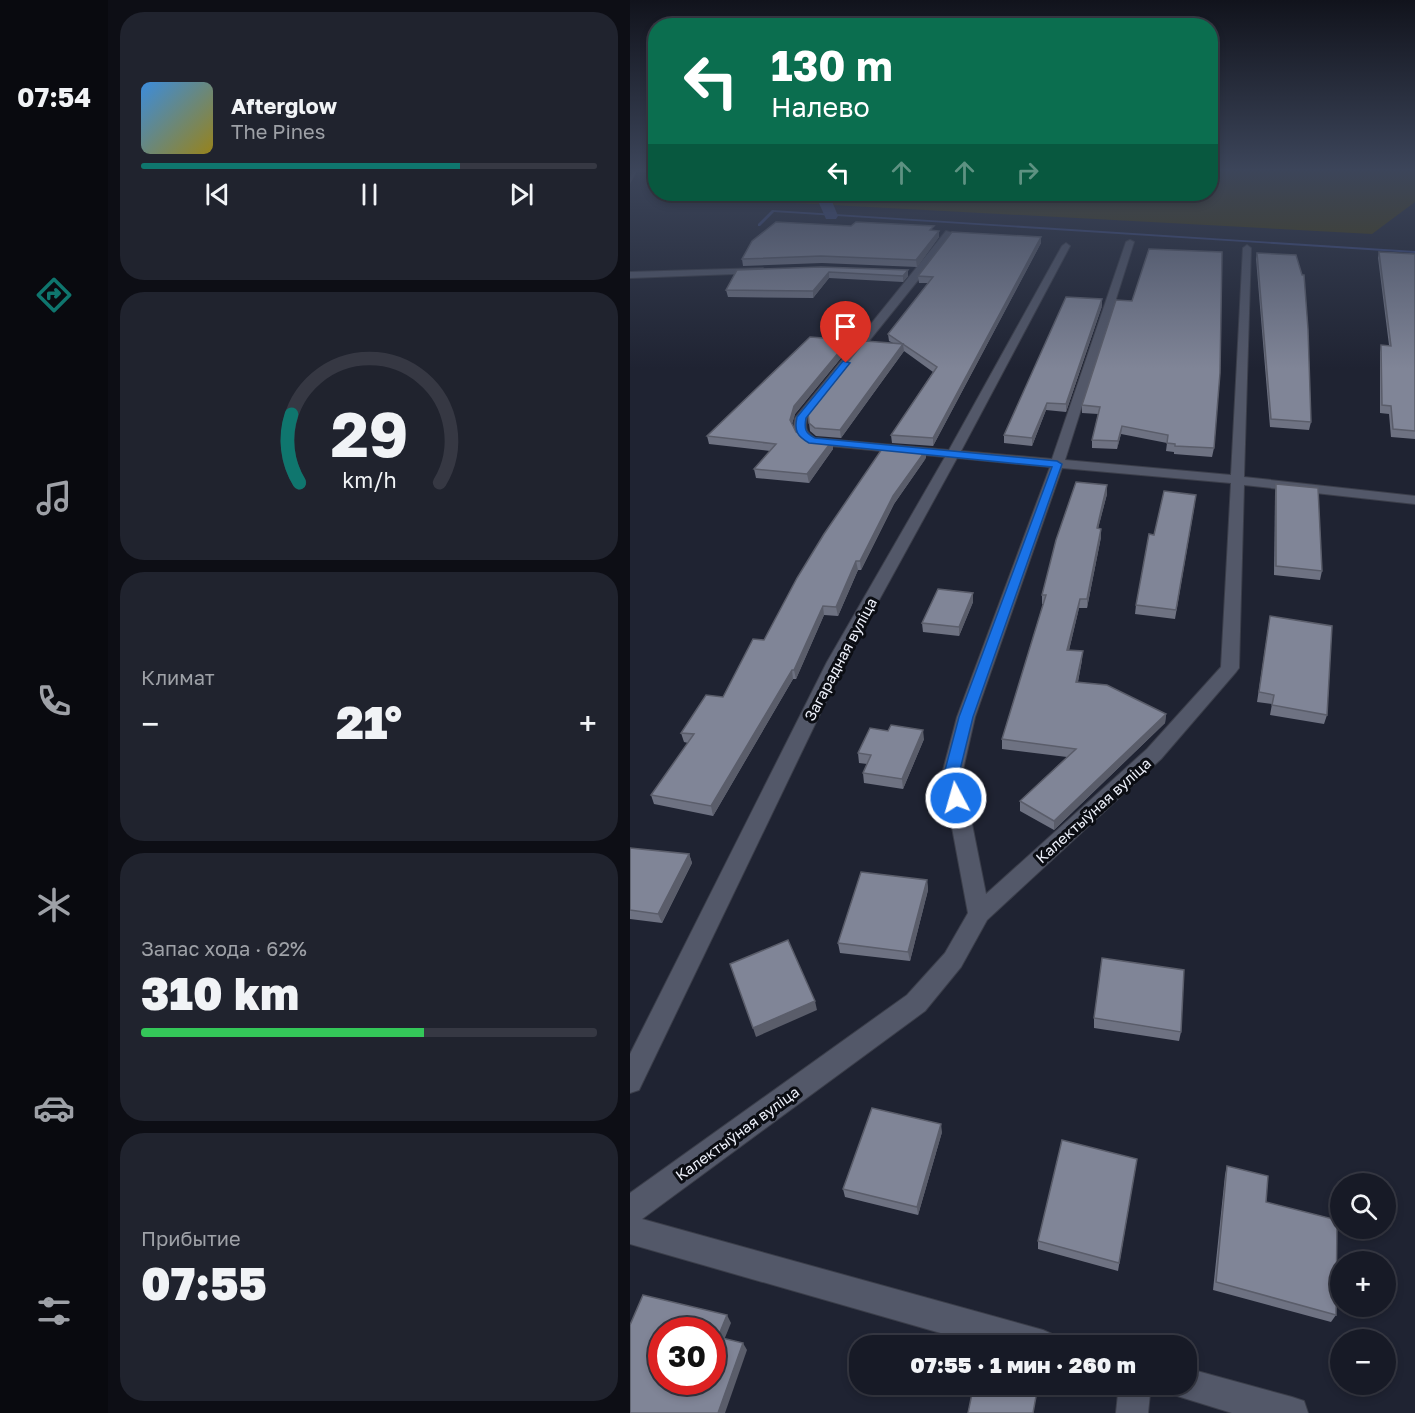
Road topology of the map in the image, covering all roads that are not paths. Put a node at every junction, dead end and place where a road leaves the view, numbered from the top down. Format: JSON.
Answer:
{"nodes":[{"id":1,"x":946,"y":237,"type":"edge"},
{"id":2,"x":1130,"y":242,"type":"dead end"},
{"id":3,"x":1066,"y":246,"type":"dead end"},
{"id":4,"x":1247,"y":248,"type":"dead end"},
{"id":5,"x":775,"y":269,"type":"edge"},
{"id":6,"x":630,"y":274,"type":"edge"},
{"id":7,"x":953,"y":454,"type":"junction"},
{"id":8,"x":1057,"y":464,"type":"junction"},
{"id":9,"x":1238,"y":480,"type":"junction"},
{"id":10,"x":1415,"y":500,"type":"edge"},
{"id":11,"x":979,"y":915,"type":"junction"},
{"id":12,"x":630,"y":1081,"type":"edge"},
{"id":13,"x":630,"y":1210,"type":"edge"},
{"id":14,"x":630,"y":1230,"type":"edge"},
{"id":15,"x":1004,"y":1335,"type":"edge"},
{"id":16,"x":1197,"y":1387,"type":"edge"},
{"id":17,"x":1134,"y":1395,"type":"edge"},
{"id":18,"x":1132,"y":1413,"type":"edge"},
{"id":19,"x":1292,"y":1413,"type":"edge"}],
"edges":[{"from":1,"to":7,"type":"street"},
{"from":2,"to":8,"type":"street"},
{"from":3,"to":7,"type":"street","name":"Загарадная вуліца"},
{"from":4,"to":9,"type":"street","name":"Калектыўная вуліца"},
{"from":5,"to":6,"type":"street"},
{"from":7,"to":8,"type":"street"},
{"from":7,"to":12,"type":"street","name":"Загарадная вуліца"},
{"from":8,"to":9,"type":"street"},
{"from":8,"to":11,"type":"street"},
{"from":9,"to":10,"type":"street"},
{"from":9,"to":11,"type":"street","name":"Калектыўная вуліца"},
{"from":11,"to":13,"type":"street","name":"Калектыўная вуліца"},
{"from":14,"to":15,"type":"street"},
{"from":16,"to":19,"type":"street"},
{"from":17,"to":18,"type":"street"}]}
